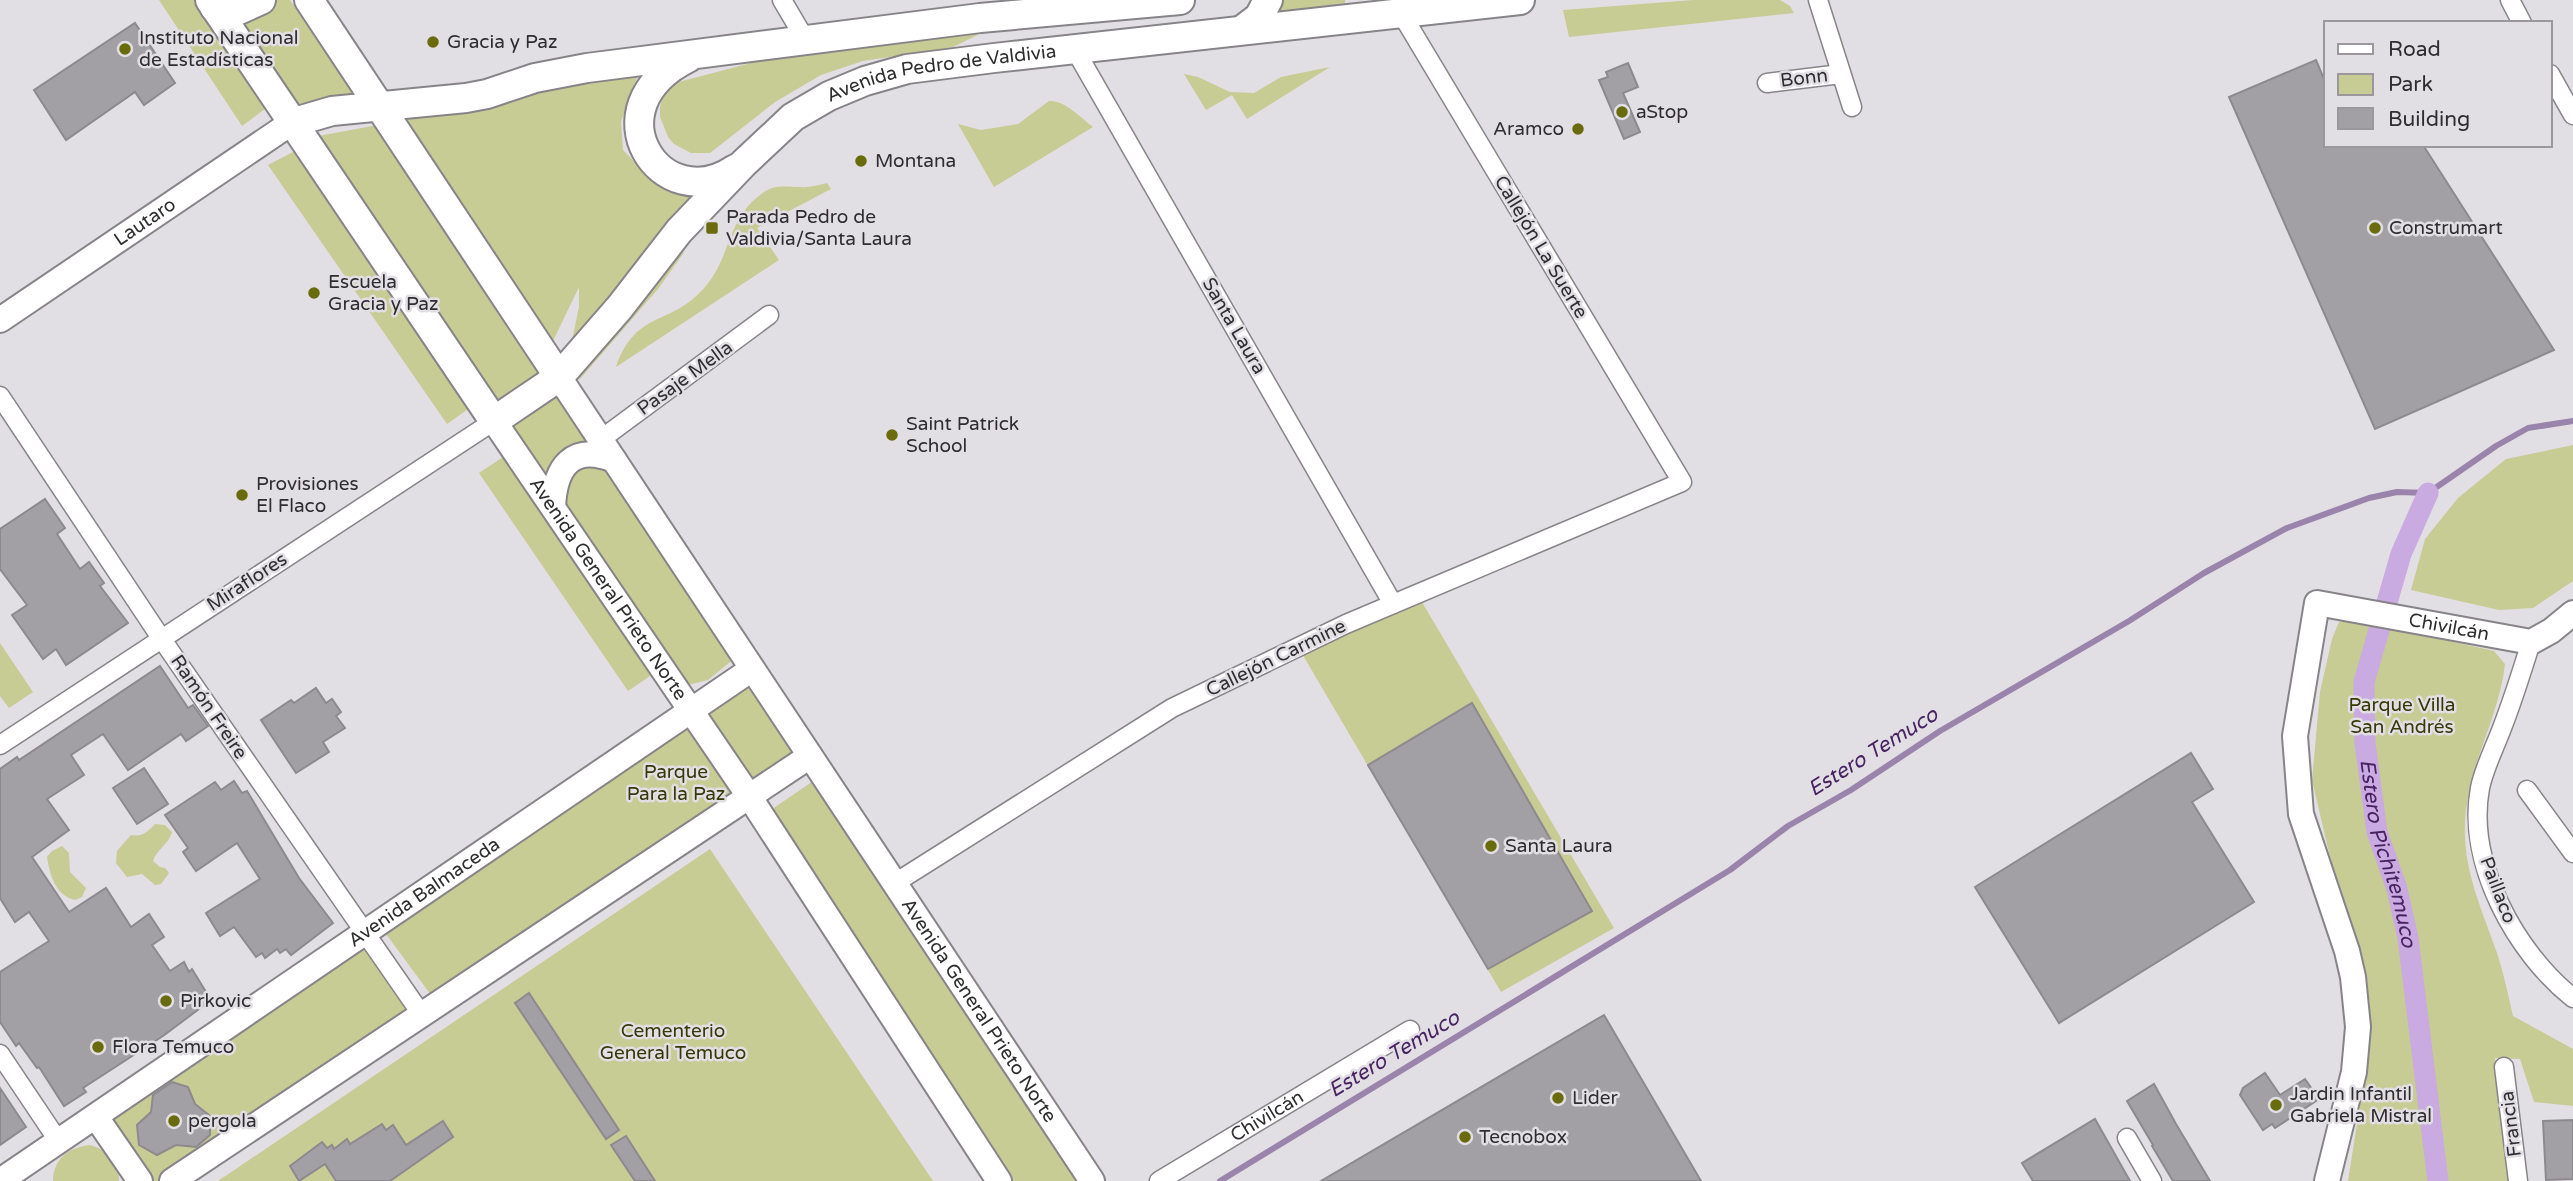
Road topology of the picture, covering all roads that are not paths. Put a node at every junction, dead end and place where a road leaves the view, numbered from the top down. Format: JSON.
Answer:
{"nodes":[{"id":1,"x":261,"y":0,"type":"edge"},
{"id":2,"x":309,"y":0,"type":"edge"},
{"id":3,"x":782,"y":0,"type":"edge"},
{"id":4,"x":1181,"y":0,"type":"edge"},
{"id":5,"x":1268,"y":0,"type":"edge"},
{"id":6,"x":1520,"y":0,"type":"edge"},
{"id":7,"x":1818,"y":0,"type":"edge"},
{"id":8,"x":2510,"y":0,"type":"edge"},
{"id":9,"x":1123,"y":3,"type":"edge"},
{"id":10,"x":213,"y":4,"type":"edge"},
{"id":11,"x":1401,"y":13,"type":"junction"},
{"id":12,"x":2521,"y":21,"type":"edge"},
{"id":13,"x":1242,"y":30,"type":"junction"},
{"id":14,"x":805,"y":39,"type":"junction"},
{"id":15,"x":1074,"y":48,"type":"junction"},
{"id":16,"x":690,"y":57,"type":"junction"},
{"id":17,"x":1841,"y":74,"type":"junction"},
{"id":18,"x":2552,"y":78,"type":"edge"},
{"id":19,"x":1767,"y":83,"type":"dead end"},
{"id":20,"x":1852,"y":107,"type":"dead end"},
{"id":21,"x":380,"y":108,"type":"junction"},
{"id":22,"x":2573,"y":115,"type":"edge"},
{"id":23,"x":291,"y":123,"type":"junction"},
{"id":24,"x":744,"y":163,"type":"junction"},
{"id":25,"x":769,"y":316,"type":"dead end"},
{"id":26,"x":0,"y":320,"type":"edge"},
{"id":27,"x":559,"y":377,"type":"junction"},
{"id":28,"x":0,"y":396,"type":"edge"},
{"id":29,"x":494,"y":421,"type":"junction"},
{"id":30,"x":600,"y":440,"type":"junction"},
{"id":31,"x":614,"y":460,"type":"junction"},
{"id":32,"x":1682,"y":482,"type":"joint"},
{"id":33,"x":553,"y":507,"type":"junction"},
{"id":34,"x":1393,"y":604,"type":"junction"},
{"id":35,"x":2573,"y":613,"type":"edge"},
{"id":36,"x":162,"y":638,"type":"junction"},
{"id":37,"x":2531,"y":642,"type":"junction"},
{"id":38,"x":752,"y":668,"type":"junction"},
{"id":39,"x":691,"y":710,"type":"junction"},
{"id":40,"x":0,"y":745,"type":"edge"},
{"id":41,"x":810,"y":756,"type":"junction"},
{"id":42,"x":2527,"y":790,"type":"dead end"},
{"id":43,"x":749,"y":796,"type":"junction"},
{"id":44,"x":2573,"y":853,"type":"edge"},
{"id":45,"x":895,"y":883,"type":"junction"},
{"id":46,"x":365,"y":933,"type":"junction"},
{"id":47,"x":2573,"y":998,"type":"edge"},
{"id":48,"x":422,"y":1015,"type":"junction"},
{"id":49,"x":1410,"y":1030,"type":"dead end"},
{"id":50,"x":0,"y":1054,"type":"edge"},
{"id":51,"x":2504,"y":1066,"type":"dead end"},
{"id":52,"x":96,"y":1117,"type":"junction"},
{"id":53,"x":2127,"y":1138,"type":"dead end"},
{"id":54,"x":59,"y":1142,"type":"junction"},
{"id":55,"x":29,"y":1173,"type":"edge"},
{"id":56,"x":0,"y":1181,"type":"edge"},
{"id":57,"x":139,"y":1181,"type":"edge"},
{"id":58,"x":173,"y":1181,"type":"edge"},
{"id":59,"x":999,"y":1181,"type":"edge"},
{"id":60,"x":1092,"y":1181,"type":"edge"},
{"id":61,"x":1159,"y":1181,"type":"edge"},
{"id":62,"x":2152,"y":1181,"type":"edge"},
{"id":63,"x":2327,"y":1181,"type":"edge"},
{"id":64,"x":2518,"y":1181,"type":"edge"}],
"edges":[{"from":1,"to":10,"type":"main road"},
{"from":2,"to":21,"type":"main road","name":"Avenida General Prieto Norte"},
{"from":3,"to":14,"type":"street"},
{"from":4,"to":9,"type":"main road","name":"Avenida Pedro de Valdivia"},
{"from":5,"to":13,"type":"main road"},
{"from":6,"to":11,"type":"main road","name":"Avenida Pedro de Valdivia"},
{"from":7,"to":17,"type":"street","name":"Bonn"},
{"from":8,"to":12,"type":"street"},
{"from":9,"to":14,"type":"main road","name":"Avenida Pedro de Valdivia"},
{"from":10,"to":23,"type":"main road","name":"Avenida General Prieto Norte"},
{"from":11,"to":13,"type":"main road","name":"Avenida Pedro de Valdivia"},
{"from":11,"to":32,"type":"street","name":"Callejón La Suerte"},
{"from":13,"to":15,"type":"main road","name":"Avenida Pedro de Valdivia"},
{"from":14,"to":16,"type":"main road","name":"Avenida Pedro de Valdivia"},
{"from":15,"to":24,"type":"main road","name":"Avenida Pedro de Valdivia"},
{"from":15,"to":34,"type":"street","name":"Santa Laura"},
{"from":16,"to":21,"type":"main road","name":"Avenida Pedro de Valdivia"},
{"from":16,"to":24,"type":"main road"},
{"from":17,"to":19,"type":"street","name":"Bonn"},
{"from":17,"to":20,"type":"street","name":"Bonn"},
{"from":18,"to":22,"type":"street"},
{"from":21,"to":23,"type":"main road","name":"Avenida Pedro de Valdivia"},
{"from":21,"to":27,"type":"main road","name":"Avenida General Prieto Norte"},
{"from":23,"to":26,"type":"main road","name":"Lautaro"},
{"from":23,"to":29,"type":"main road","name":"Avenida General Prieto Norte"},
{"from":24,"to":27,"type":"main road","name":"Avenida Pedro de Valdivia"},
{"from":25,"to":30,"type":"street","name":"Pasaje Mella"},
{"from":27,"to":29,"type":"main road","name":"Avenida Pedro de Valdivia"},
{"from":27,"to":30,"type":"main road","name":"Avenida General Prieto Norte"},
{"from":28,"to":36,"type":"street","name":"Ramón Freire"},
{"from":29,"to":33,"type":"main road","name":"Avenida General Prieto Norte"},
{"from":29,"to":36,"type":"street","name":"Miraflores"},
{"from":30,"to":31,"type":"main road","name":"Avenida General Prieto Norte"},
{"from":31,"to":33,"type":"main road"},
{"from":31,"to":38,"type":"main road","name":"Avenida General Prieto Norte"},
{"from":32,"to":34,"type":"street","name":"Callejón Carmine"},
{"from":33,"to":39,"type":"main road","name":"Avenida General Prieto Norte"},
{"from":34,"to":45,"type":"street","name":"Callejón Carmine"},
{"from":35,"to":37,"type":"main road"},
{"from":36,"to":40,"type":"street","name":"Miraflores"},
{"from":36,"to":46,"type":"street","name":"Ramón Freire"},
{"from":37,"to":47,"type":"street","name":"Paillaco"},
{"from":37,"to":63,"type":"main road","name":"Chivilcán"},
{"from":38,"to":39,"type":"main road","name":"Avenida Balmaceda"},
{"from":38,"to":41,"type":"main road","name":"Avenida General Prieto Norte"},
{"from":39,"to":43,"type":"main road","name":"Avenida General Prieto Norte"},
{"from":39,"to":46,"type":"main road","name":"Avenida Balmaceda"},
{"from":41,"to":43,"type":"main road"},
{"from":41,"to":45,"type":"main road","name":"Avenida General Prieto Norte"},
{"from":42,"to":44,"type":"street"},
{"from":43,"to":48,"type":"main road"},
{"from":43,"to":59,"type":"main road","name":"Avenida General Prieto Norte"},
{"from":45,"to":60,"type":"main road","name":"Avenida General Prieto Norte"},
{"from":46,"to":48,"type":"street","name":"Ramón Freire"},
{"from":46,"to":52,"type":"main road","name":"Avenida Balmaceda"},
{"from":48,"to":58,"type":"main road"},
{"from":49,"to":61,"type":"street","name":"Chivilcán"},
{"from":50,"to":54,"type":"street"},
{"from":51,"to":64,"type":"street","name":"Francia"},
{"from":52,"to":54,"type":"main road","name":"Avenida Balmaceda"},
{"from":52,"to":57,"type":"main road"},
{"from":53,"to":62,"type":"street"},
{"from":54,"to":55,"type":"main road","name":"Avenida Balmaceda"},
{"from":55,"to":56,"type":"main road","name":"Avenida Balmaceda"}]}
